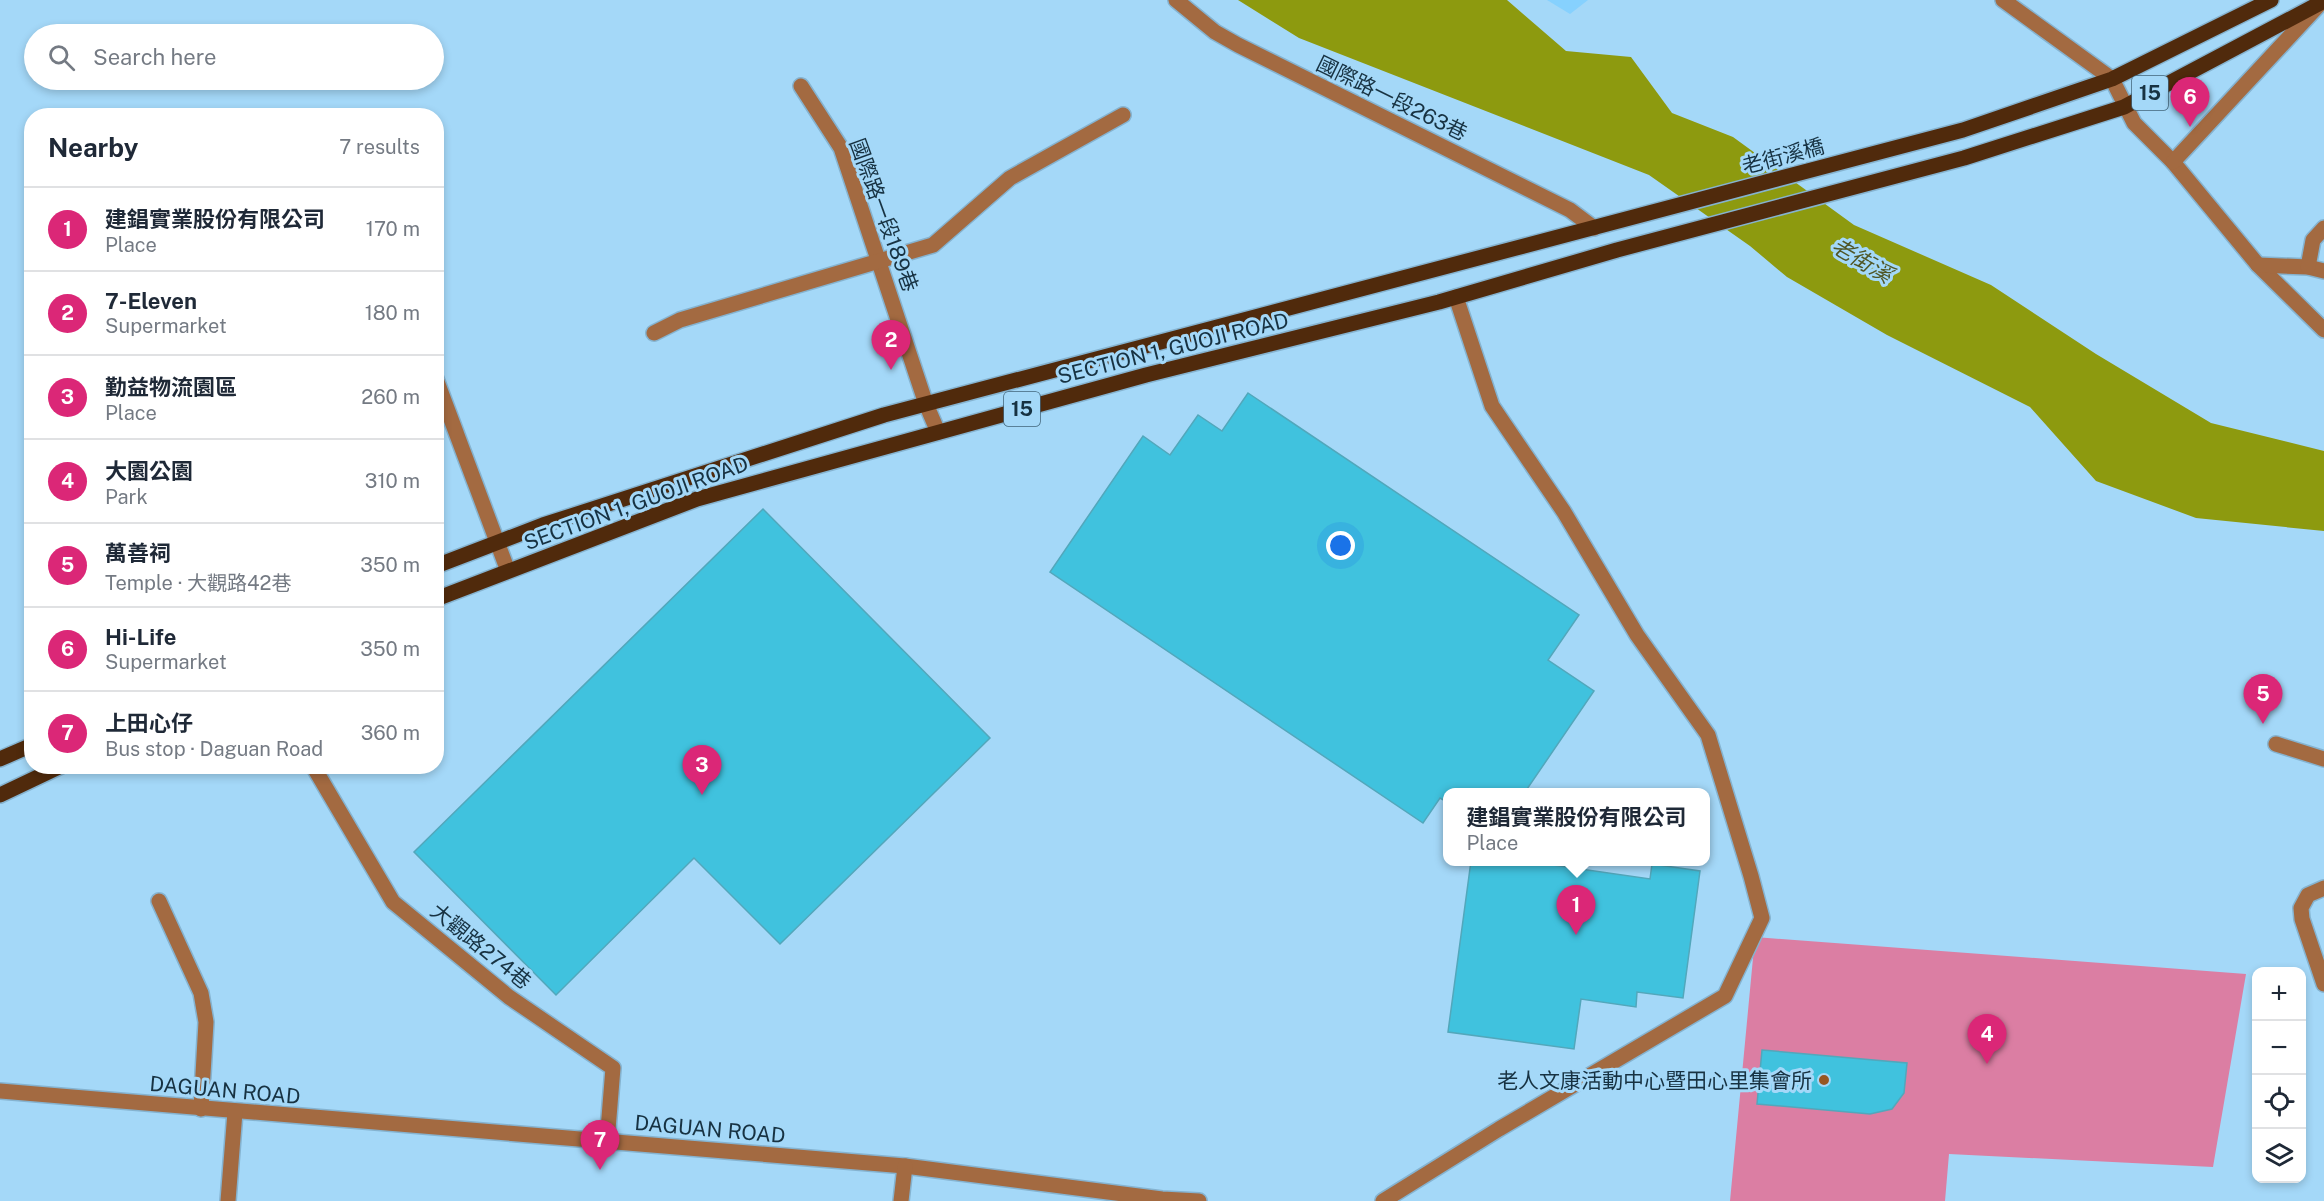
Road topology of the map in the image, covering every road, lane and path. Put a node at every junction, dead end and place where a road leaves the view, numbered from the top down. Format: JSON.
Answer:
{"nodes":[{"id":1,"x":1176,"y":0,"type":"edge"},
{"id":2,"x":2003,"y":0,"type":"edge"},
{"id":3,"x":2271,"y":0,"type":"edge"},
{"id":4,"x":2322,"y":3,"type":"edge"},
{"id":5,"x":2112,"y":79,"type":"junction"},
{"id":6,"x":801,"y":86,"type":"dead end"},
{"id":7,"x":2124,"y":107,"type":"junction"},
{"id":8,"x":1123,"y":115,"type":"dead end"},
{"id":9,"x":2173,"y":162,"type":"junction"},
{"id":10,"x":1613,"y":224,"type":"joint"},
{"id":11,"x":1594,"y":228,"type":"junction"},
{"id":12,"x":2324,"y":228,"type":"edge"},
{"id":13,"x":880,"y":261,"type":"junction"},
{"id":14,"x":2258,"y":265,"type":"junction"},
{"id":15,"x":2308,"y":267,"type":"junction"},
{"id":16,"x":2324,"y":271,"type":"edge"},
{"id":17,"x":1456,"y":297,"type":"junction"},
{"id":18,"x":2324,"y":330,"type":"edge"},
{"id":19,"x":654,"y":333,"type":"dead end"},
{"id":20,"x":444,"y":400,"type":"edge"},
{"id":21,"x":926,"y":404,"type":"junction"},
{"id":22,"x":938,"y":432,"type":"junction"},
{"id":23,"x":498,"y":542,"type":"junction"},
{"id":24,"x":444,"y":563,"type":"edge"},
{"id":25,"x":508,"y":571,"type":"junction"},
{"id":26,"x":444,"y":596,"type":"edge"},
{"id":27,"x":2276,"y":744,"type":"dead end"},
{"id":28,"x":24,"y":748,"type":"edge"},
{"id":29,"x":0,"y":759,"type":"edge"},
{"id":30,"x":2324,"y":759,"type":"edge"},
{"id":31,"x":44,"y":774,"type":"edge"},
{"id":32,"x":318,"y":774,"type":"edge"},
{"id":33,"x":0,"y":795,"type":"edge"},
{"id":34,"x":2324,"y":888,"type":"edge"},
{"id":35,"x":159,"y":901,"type":"dead end"},
{"id":36,"x":2324,"y":984,"type":"edge"},
{"id":37,"x":0,"y":1091,"type":"edge"},
{"id":38,"x":201,"y":1109,"type":"junction"},
{"id":39,"x":235,"y":1112,"type":"junction"},
{"id":40,"x":607,"y":1142,"type":"junction"},
{"id":41,"x":905,"y":1166,"type":"junction"},
{"id":42,"x":1162,"y":1200,"type":"edge"},
{"id":43,"x":228,"y":1201,"type":"edge"},
{"id":44,"x":901,"y":1201,"type":"edge"},
{"id":45,"x":1199,"y":1201,"type":"edge"},
{"id":46,"x":1383,"y":1201,"type":"edge"}],
"edges":[{"from":1,"to":11,"type":"street","name":"國際路一段263巷"},
{"from":2,"to":5,"type":"street"},
{"from":3,"to":5,"type":"main road","number":"15"},
{"from":4,"to":7,"type":"main road","number":"15"},
{"from":4,"to":9,"type":"street"},
{"from":5,"to":7,"type":"street"},
{"from":5,"to":10,"type":"main road","name":"老街溪橋","number":"15"},
{"from":6,"to":13,"type":"street","name":"國際路一段189巷"},
{"from":7,"to":9,"type":"street"},
{"from":7,"to":17,"type":"main road","name":"SECTION 1, GUOJI ROAD","number":"15"},
{"from":8,"to":13,"type":"street"},
{"from":9,"to":14,"type":"street"},
{"from":10,"to":11,"type":"main road","name":"SECTION 1, GUOJI ROAD","number":"15"},
{"from":11,"to":21,"type":"main road","name":"SECTION 1, GUOJI ROAD","number":"15"},
{"from":12,"to":15,"type":"street"},
{"from":13,"to":19,"type":"street"},
{"from":13,"to":21,"type":"street","name":"國際路一段189巷"},
{"from":14,"to":15,"type":"street"},
{"from":14,"to":18,"type":"street"},
{"from":15,"to":16,"type":"street"},
{"from":17,"to":22,"type":"main road","name":"SECTION 1, GUOJI ROAD","number":"15"},
{"from":17,"to":46,"type":"street"},
{"from":20,"to":23,"type":"street"},
{"from":21,"to":22,"type":"street","name":"國際路一段189巷"},
{"from":21,"to":23,"type":"main road","name":"SECTION 1, GUOJI ROAD","number":"15"},
{"from":22,"to":25,"type":"main road","name":"SECTION 1, GUOJI ROAD","number":"15"},
{"from":23,"to":24,"type":"main road","name":"SECTION 1, GUOJI ROAD","number":"15"},
{"from":23,"to":25,"type":"street"},
{"from":25,"to":26,"type":"main road","name":"SECTION 1, GUOJI ROAD","number":"15"},
{"from":27,"to":30,"type":"street"},
{"from":28,"to":29,"type":"main road"},
{"from":31,"to":33,"type":"main road"},
{"from":32,"to":40,"type":"street","name":"大觀路274巷"},
{"from":34,"to":36,"type":"street"},
{"from":35,"to":38,"type":"street"},
{"from":37,"to":38,"type":"street","name":"DAGUAN ROAD"},
{"from":38,"to":39,"type":"street","name":"DAGUAN ROAD"},
{"from":39,"to":40,"type":"street","name":"DAGUAN ROAD"},
{"from":39,"to":43,"type":"street"},
{"from":40,"to":41,"type":"street","name":"DAGUAN ROAD"},
{"from":41,"to":42,"type":"street","name":"DAGUAN ROAD"},
{"from":41,"to":44,"type":"street"},
{"from":42,"to":45,"type":"street","name":"DAGUAN ROAD"}]}
